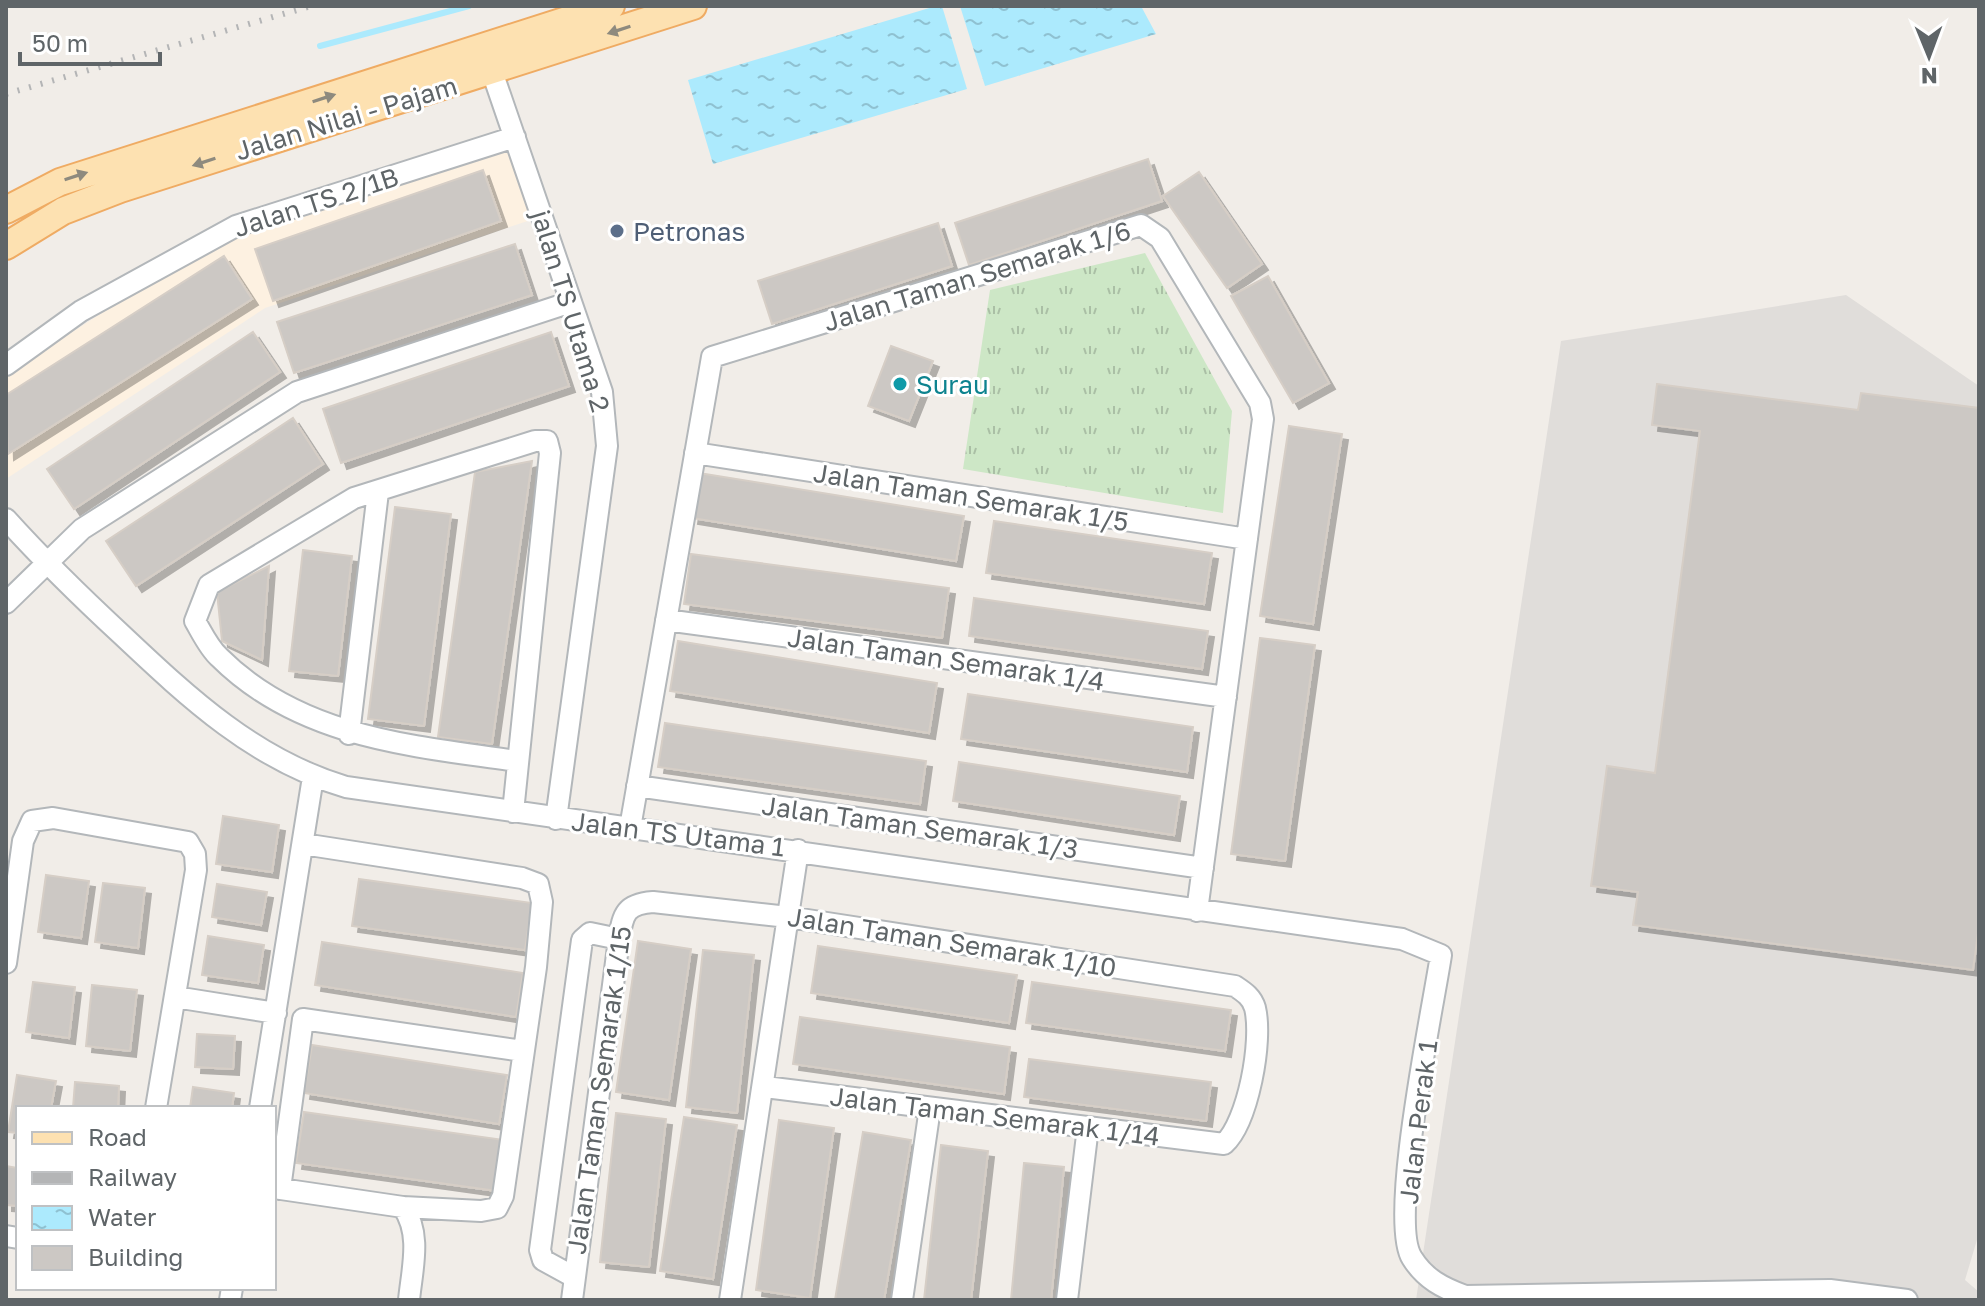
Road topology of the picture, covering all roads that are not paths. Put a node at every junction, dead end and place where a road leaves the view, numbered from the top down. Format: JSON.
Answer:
{"nodes":[{"id":1,"x":611,"y":6,"type":"edge"},
{"id":2,"x":693,"y":6,"type":"edge"},
{"id":3,"x":488,"y":60,"type":"junction"},
{"id":4,"x":515,"y":137,"type":"junction"},
{"id":5,"x":6,"y":210,"type":"edge"},
{"id":6,"x":6,"y":246,"type":"edge"},
{"id":7,"x":571,"y":302,"type":"junction"},
{"id":8,"x":6,"y":365,"type":"edge"},
{"id":9,"x":695,"y":453,"type":"junction"},
{"id":10,"x":378,"y":492,"type":"junction"},
{"id":11,"x":6,"y":519,"type":"edge"},
{"id":12,"x":1247,"y":539,"type":"junction"},
{"id":13,"x":46,"y":563,"type":"junction"},
{"id":14,"x":6,"y":603,"type":"edge"},
{"id":15,"x":666,"y":620,"type":"junction"},
{"id":16,"x":1226,"y":697,"type":"junction"},
{"id":17,"x":349,"y":734,"type":"junction"},
{"id":18,"x":517,"y":761,"type":"junction"},
{"id":19,"x":313,"y":777,"type":"junction"},
{"id":20,"x":637,"y":786,"type":"junction"},
{"id":21,"x":513,"y":812,"type":"junction"},
{"id":22,"x":556,"y":819,"type":"junction"},
{"id":23,"x":630,"y":828,"type":"junction"},
{"id":24,"x":303,"y":844,"type":"junction"},
{"id":25,"x":798,"y":850,"type":"junction"},
{"id":26,"x":1203,"y":868,"type":"junction"},
{"id":27,"x":653,"y":902,"type":"joint"},
{"id":28,"x":1197,"y":911,"type":"junction"},
{"id":29,"x":788,"y":917,"type":"junction"},
{"id":30,"x":619,"y":939,"type":"junction"},
{"id":31,"x":1441,"y":955,"type":"joint"},
{"id":32,"x":6,"y":963,"type":"edge"},
{"id":33,"x":175,"y":997,"type":"junction"},
{"id":34,"x":276,"y":1013,"type":"junction"},
{"id":35,"x":523,"y":1051,"type":"junction"},
{"id":36,"x":765,"y":1087,"type":"junction"},
{"id":37,"x":156,"y":1106,"type":"edge"},
{"id":38,"x":260,"y":1106,"type":"edge"},
{"id":39,"x":930,"y":1108,"type":"junction"},
{"id":40,"x":1088,"y":1127,"type":"junction"},
{"id":41,"x":1224,"y":1144,"type":"joint"},
{"id":42,"x":277,"y":1188,"type":"edge"},
{"id":43,"x":403,"y":1207,"type":"junction"},
{"id":44,"x":574,"y":1277,"type":"junction"},
{"id":45,"x":409,"y":1300,"type":"edge"},
{"id":46,"x":572,"y":1300,"type":"edge"},
{"id":47,"x":730,"y":1300,"type":"edge"},
{"id":48,"x":902,"y":1300,"type":"edge"},
{"id":49,"x":1067,"y":1300,"type":"edge"},
{"id":50,"x":1907,"y":1300,"type":"edge"}],
"edges":[{"from":1,"to":3,"type":"main road","name":"Jalan Nilai - Pajam"},
{"from":2,"to":3,"type":"main road","name":"Jalan Nilai - Pajam","one_way":true},
{"from":3,"to":4,"type":"street","name":"jalan TS Utama 2"},
{"from":5,"to":3,"type":"main road","name":"Jalan Nilai - Pajam","one_way":true},
{"from":3,"to":6,"type":"main road","name":"Jalan Nilai - Pajam","one_way":true},
{"from":4,"to":7,"type":"street","name":"jalan TS Utama 2"},
{"from":4,"to":8,"type":"street","name":"Jalan TS 2/1B"},
{"from":7,"to":13,"type":"street"},
{"from":7,"to":22,"type":"street","name":"jalan TS Utama 2"},
{"from":9,"to":12,"type":"street","name":"Jalan Taman Semarak 1/5"},
{"from":9,"to":12,"type":"street","name":"Jalan Taman Semarak 1/6"},
{"from":9,"to":15,"type":"street","name":"Jalan Taman Semarak 1/6"},
{"from":10,"to":17,"type":"street"},
{"from":10,"to":17,"type":"street"},
{"from":10,"to":18,"type":"street"},
{"from":11,"to":13,"type":"street","name":"Jalan TS Utama 1"},
{"from":12,"to":16,"type":"street","name":"Jalan Taman Semarak 1/6"},
{"from":13,"to":14,"type":"street"},
{"from":13,"to":19,"type":"street","name":"Jalan TS Utama 1"},
{"from":15,"to":16,"type":"street","name":"Jalan Taman Semarak 1/4"},
{"from":15,"to":20,"type":"street","name":"Jalan Taman Semarak 1/6"},
{"from":16,"to":26,"type":"street","name":"Jalan Taman Semarak 1/6"},
{"from":17,"to":18,"type":"street"},
{"from":18,"to":21,"type":"street"},
{"from":19,"to":21,"type":"street","name":"Jalan TS Utama 1"},
{"from":19,"to":24,"type":"street"},
{"from":20,"to":23,"type":"street","name":"Jalan Taman Semarak 1/6"},
{"from":20,"to":26,"type":"street","name":"Jalan Taman Semarak 1/3"},
{"from":21,"to":22,"type":"street","name":"Jalan TS Utama 1"},
{"from":22,"to":23,"type":"street","name":"Jalan TS Utama 1"},
{"from":23,"to":25,"type":"street","name":"Jalan TS Utama 1"},
{"from":24,"to":34,"type":"street"},
{"from":24,"to":35,"type":"street"},
{"from":25,"to":28,"type":"street","name":"Jalan TS Utama 1"},
{"from":25,"to":29,"type":"street"},
{"from":26,"to":28,"type":"street","name":"Jalan Taman Semarak 1/6"},
{"from":27,"to":29,"type":"street","name":"Jalan Taman Semarak 1/10"},
{"from":27,"to":30,"type":"street","name":"Jalan Taman Semarak 1/15"},
{"from":28,"to":31,"type":"street","name":"Jalan TS Utama 1"},
{"from":29,"to":36,"type":"street"},
{"from":29,"to":41,"type":"street","name":"Jalan Taman Semarak 1/10"},
{"from":30,"to":44,"type":"street","name":"Jalan Taman Semarak 1/15"},
{"from":30,"to":44,"type":"street"},
{"from":31,"to":50,"type":"street","name":"Jalan Perak 1"},
{"from":32,"to":33,"type":"street"},
{"from":33,"to":34,"type":"street"},
{"from":33,"to":37,"type":"street"},
{"from":34,"to":38,"type":"street"},
{"from":35,"to":42,"type":"street"},
{"from":35,"to":43,"type":"street"},
{"from":36,"to":39,"type":"street","name":"Jalan Taman Semarak 1/14"},
{"from":36,"to":47,"type":"street"},
{"from":39,"to":40,"type":"street","name":"Jalan Taman Semarak 1/14"},
{"from":39,"to":48,"type":"street"},
{"from":40,"to":41,"type":"street","name":"Jalan Taman Semarak 1/14"},
{"from":40,"to":49,"type":"street"},
{"from":42,"to":43,"type":"street"},
{"from":43,"to":45,"type":"street"},
{"from":44,"to":46,"type":"street","name":"Jalan Taman Semarak 1/15"}]}
